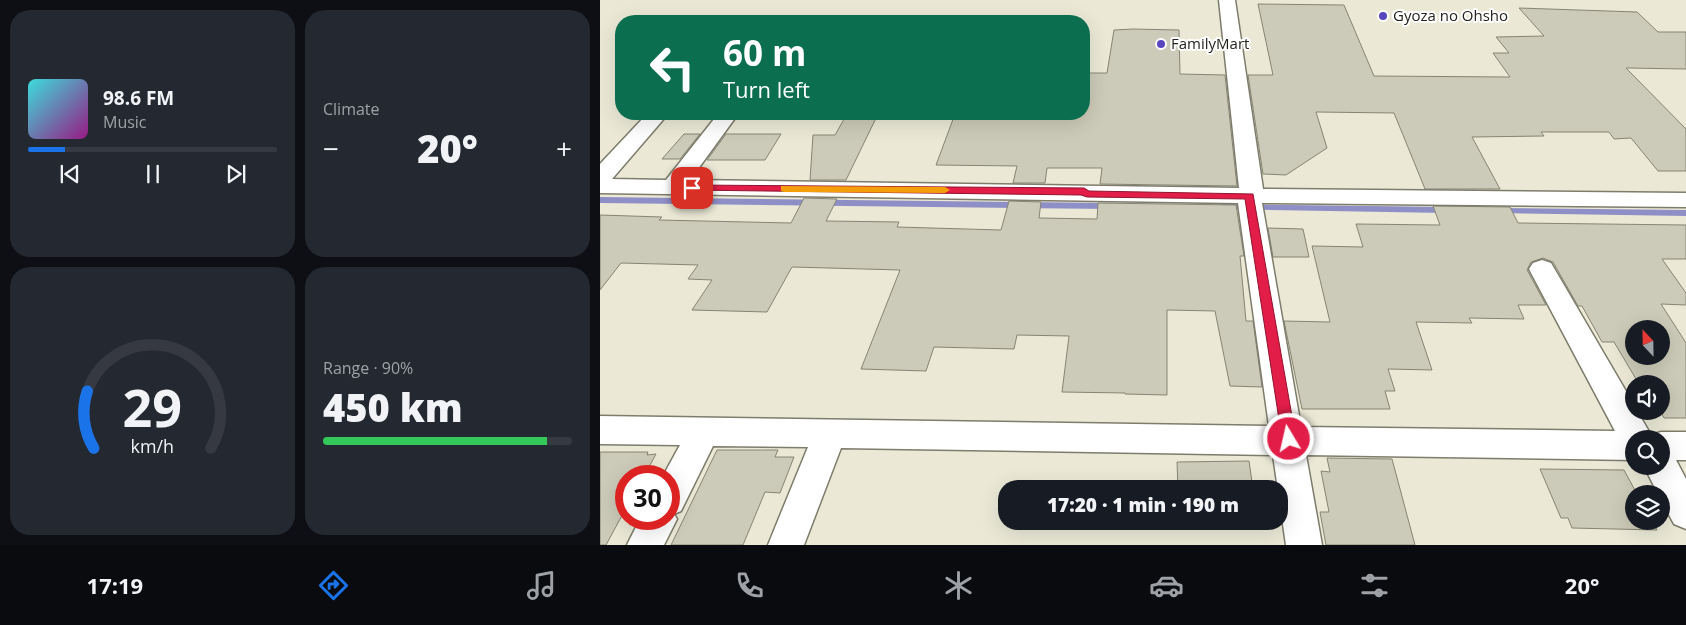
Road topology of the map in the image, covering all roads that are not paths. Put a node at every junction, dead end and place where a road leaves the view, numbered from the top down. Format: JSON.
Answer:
{"nodes":[{"id":1,"x":1227,"y":0,"type":"edge"},
{"id":2,"x":653,"y":120,"type":"edge"},
{"id":3,"x":723,"y":120,"type":"edge"},
{"id":4,"x":600,"y":178,"type":"edge"},
{"id":5,"x":600,"y":186,"type":"edge"},
{"id":6,"x":672,"y":188,"type":"junction"},
{"id":7,"x":1686,"y":200,"type":"edge"},
{"id":8,"x":1251,"y":201,"type":"junction"},
{"id":9,"x":1542,"y":269,"type":"dead end"},
{"id":10,"x":600,"y":430,"type":"edge"},
{"id":11,"x":1631,"y":430,"type":"edge"},
{"id":12,"x":704,"y":432,"type":"junction"},
{"id":13,"x":830,"y":433,"type":"junction"},
{"id":14,"x":1289,"y":439,"type":"junction"},
{"id":15,"x":1625,"y":446,"type":"edge"},
{"id":16,"x":1670,"y":446,"type":"edge"},
{"id":17,"x":1686,"y":446,"type":"edge"},
{"id":18,"x":1666,"y":475,"type":"edge"},
{"id":19,"x":680,"y":479,"type":"edge"},
{"id":20,"x":1686,"y":512,"type":"edge"},
{"id":21,"x":653,"y":530,"type":"edge"},
{"id":22,"x":645,"y":545,"type":"edge"},
{"id":23,"x":786,"y":545,"type":"edge"},
{"id":24,"x":1304,"y":545,"type":"edge"}],
"edges":[{"from":1,"to":8,"type":"street"},
{"from":2,"to":4,"type":"street"},
{"from":3,"to":6,"type":"street"},
{"from":5,"to":6,"type":"street"},
{"from":6,"to":8,"type":"street"},
{"from":7,"to":8,"type":"street"},
{"from":8,"to":14,"type":"street"},
{"from":9,"to":11,"type":"street"},
{"from":10,"to":12,"type":"street"},
{"from":12,"to":13,"type":"street"},
{"from":12,"to":19,"type":"street"},
{"from":13,"to":14,"type":"street"},
{"from":13,"to":23,"type":"street"},
{"from":14,"to":15,"type":"street"},
{"from":14,"to":24,"type":"street"},
{"from":16,"to":17,"type":"street"},
{"from":18,"to":20,"type":"street"},
{"from":21,"to":22,"type":"street"}]}
